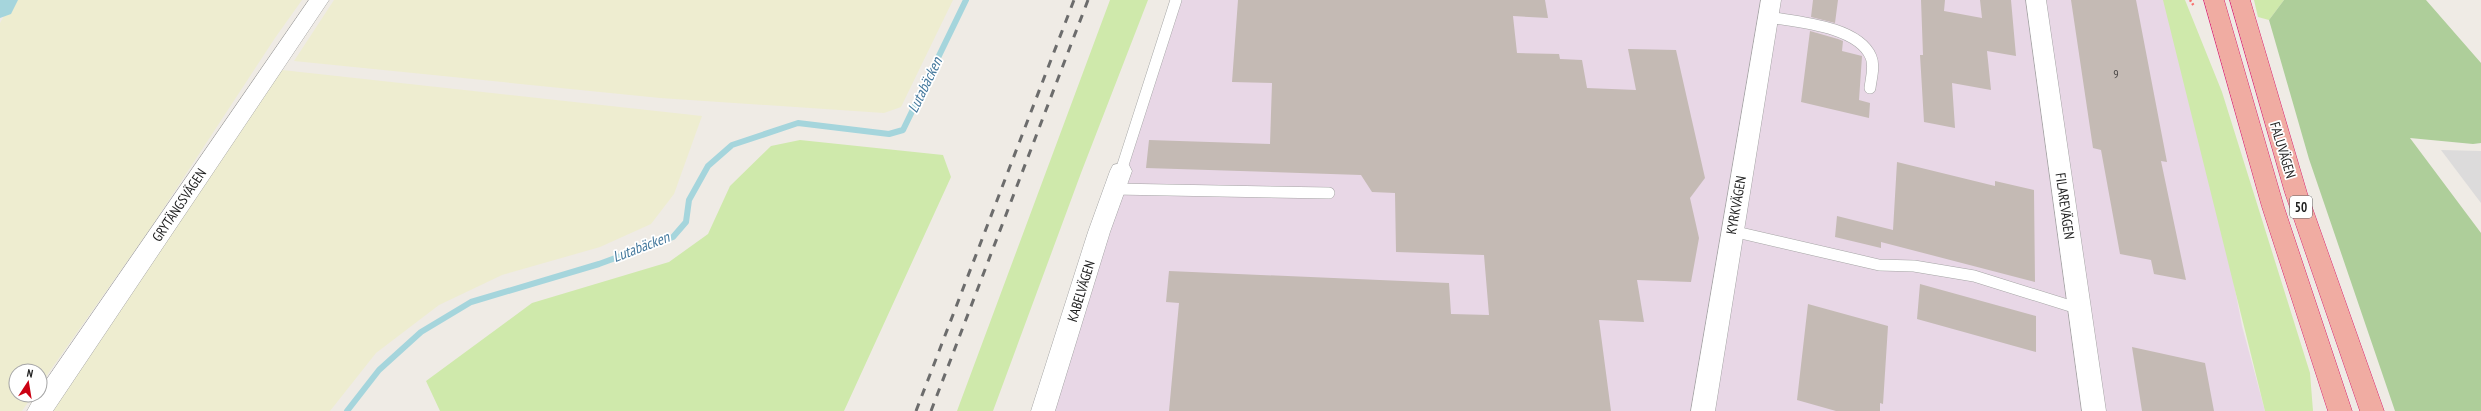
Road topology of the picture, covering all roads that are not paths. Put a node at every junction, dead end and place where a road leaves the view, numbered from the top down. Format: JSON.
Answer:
{"nodes":[{"id":1,"x":319,"y":0,"type":"edge"},
{"id":2,"x":1176,"y":0,"type":"edge"},
{"id":3,"x":2036,"y":0,"type":"edge"},
{"id":4,"x":2214,"y":0,"type":"edge"},
{"id":5,"x":2240,"y":0,"type":"edge"},
{"id":6,"x":1770,"y":9,"type":"edge"},
{"id":7,"x":1870,"y":88,"type":"dead end"},
{"id":8,"x":1118,"y":180,"type":"junction"},
{"id":9,"x":1329,"y":193,"type":"dead end"},
{"id":10,"x":1732,"y":231,"type":"junction"},
{"id":11,"x":2080,"y":309,"type":"junction"},
{"id":12,"x":39,"y":411,"type":"edge"},
{"id":13,"x":1043,"y":411,"type":"edge"},
{"id":14,"x":1703,"y":411,"type":"edge"},
{"id":15,"x":2094,"y":411,"type":"edge"},
{"id":16,"x":2340,"y":411,"type":"edge"},
{"id":17,"x":2372,"y":411,"type":"edge"}],
"edges":[{"from":1,"to":12,"type":"street","name":"GRYTÄNGSVÄGEN"},
{"from":2,"to":8,"type":"lane"},
{"from":3,"to":11,"type":"street","name":"FILAREVÄGEN"},
{"from":4,"to":16,"type":"highway","name":"FALUVÄGEN","number":"50"},
{"from":5,"to":17,"type":"highway","name":"FALUVÄGEN","number":"50"},
{"from":6,"to":7,"type":"lane"},
{"from":6,"to":10,"type":"street","name":"KYRKVÄGEN"},
{"from":8,"to":9,"type":"lane"},
{"from":8,"to":13,"type":"street","name":"KABELVÄGEN"},
{"from":10,"to":11,"type":"lane"},
{"from":10,"to":14,"type":"street","name":"KYRKVÄGEN"},
{"from":11,"to":15,"type":"street","name":"FILAREVÄGEN"}]}
